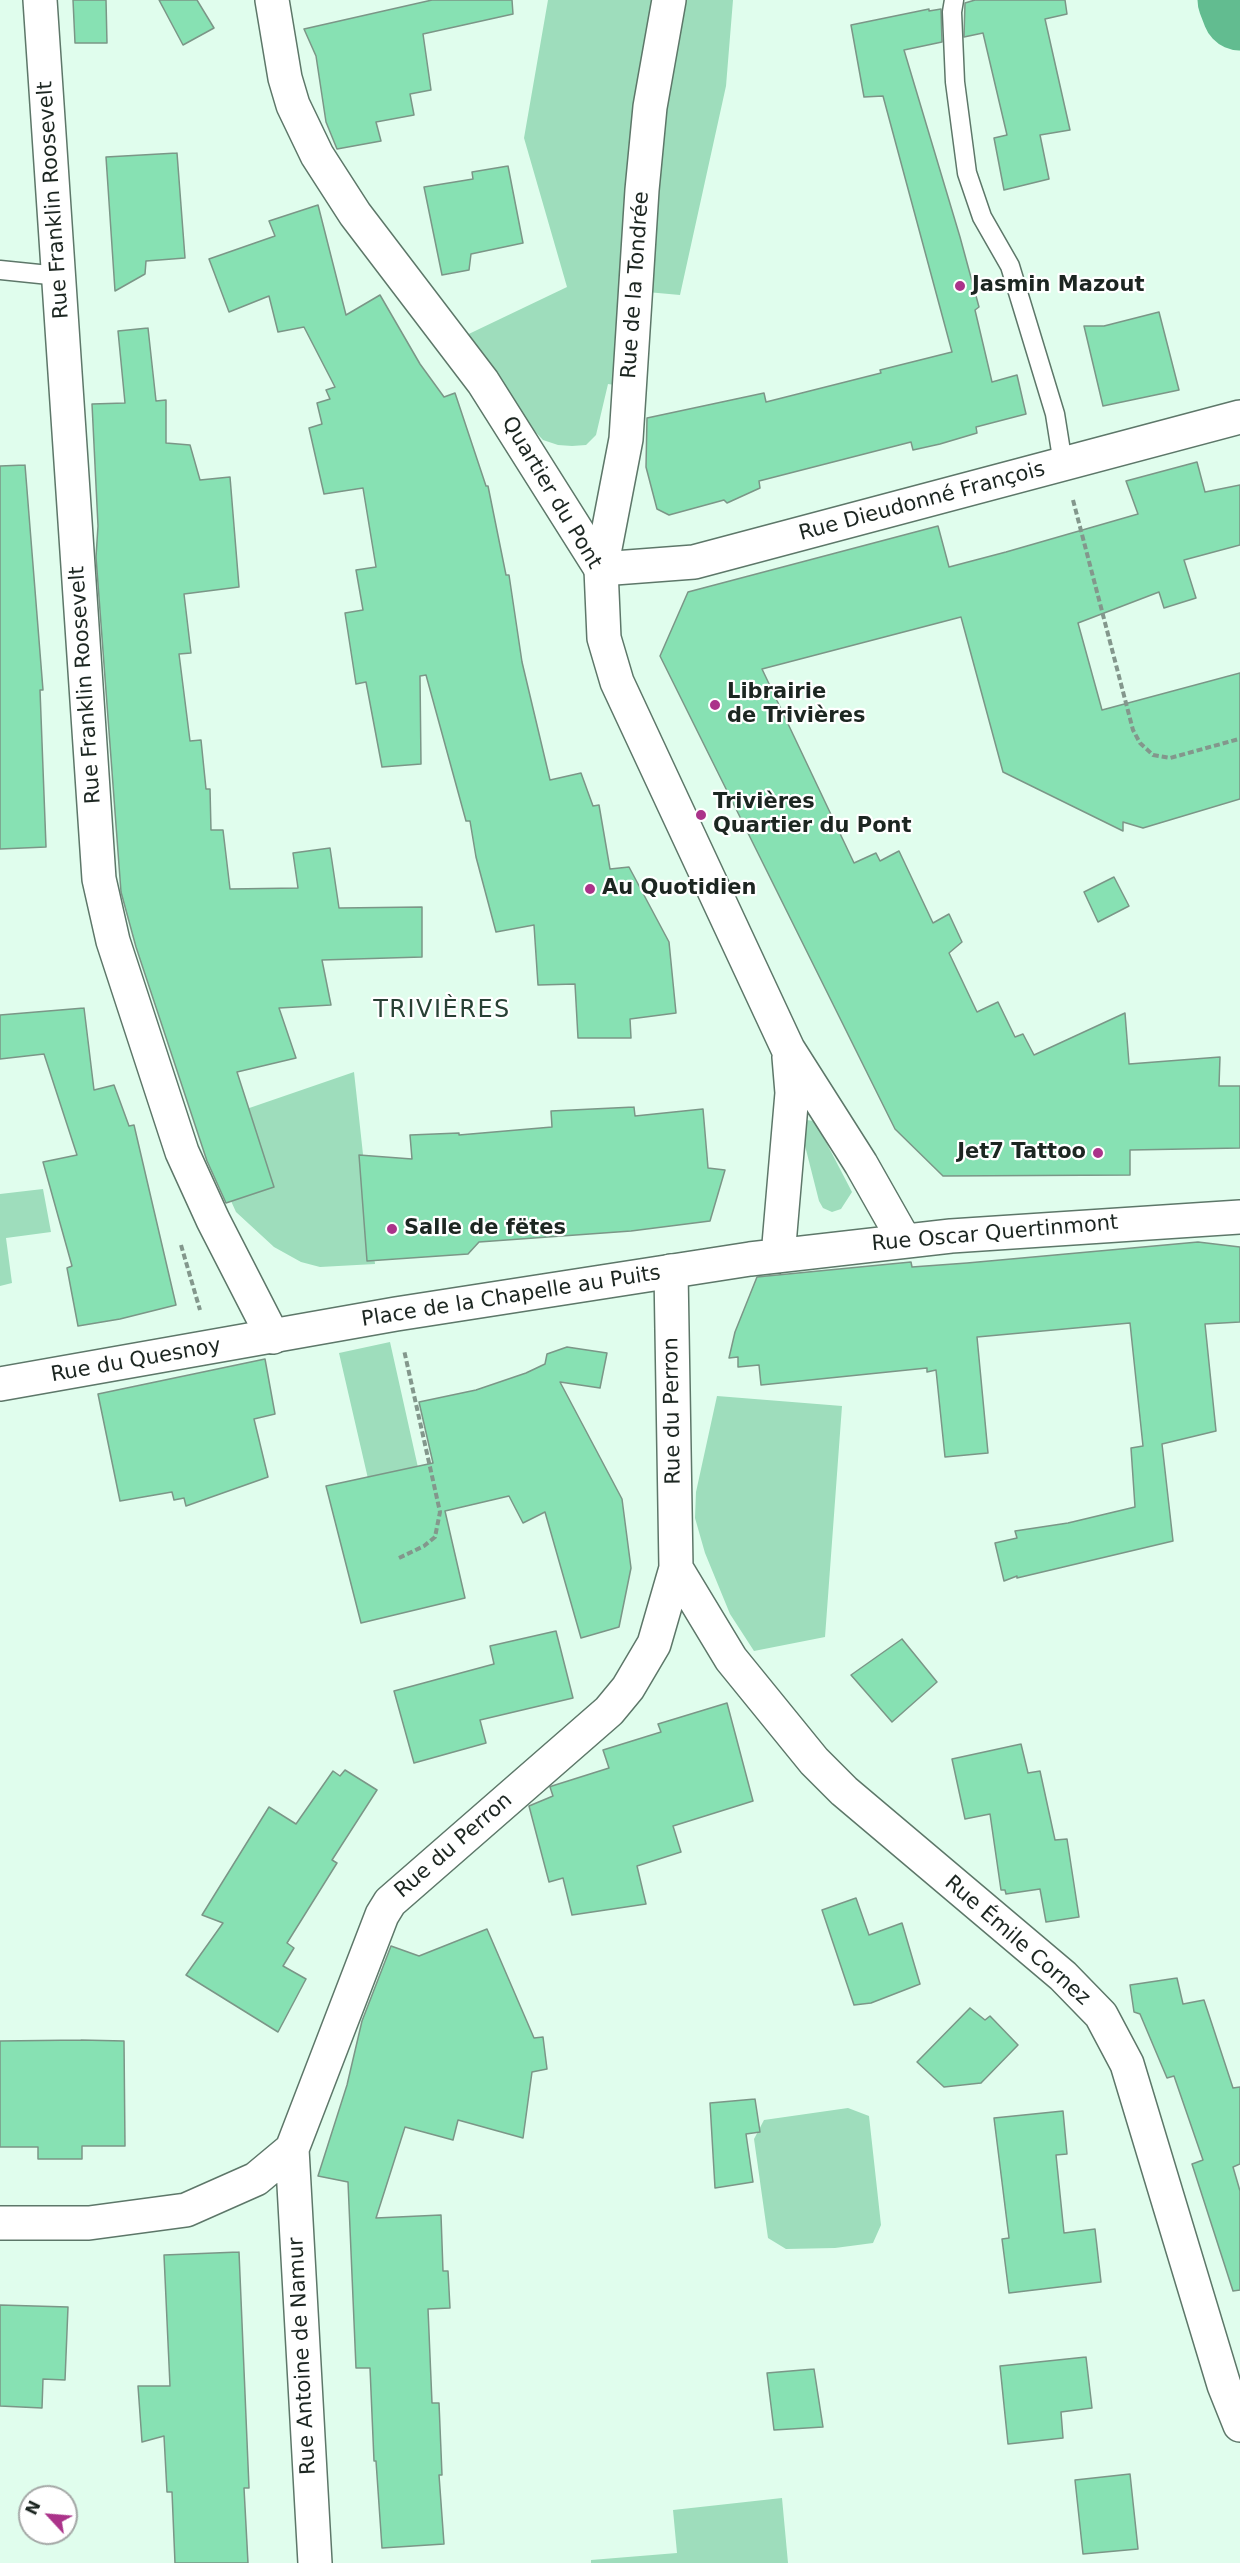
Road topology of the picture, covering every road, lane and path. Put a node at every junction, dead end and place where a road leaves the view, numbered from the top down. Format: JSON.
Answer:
{"nodes":[{"id":1,"x":40,"y":0,"type":"edge"},
{"id":2,"x":272,"y":0,"type":"edge"},
{"id":3,"x":669,"y":0,"type":"edge"},
{"id":4,"x":954,"y":0,"type":"edge"},
{"id":5,"x":0,"y":270,"type":"edge"},
{"id":6,"x":59,"y":276,"type":"junction"},
{"id":7,"x":1240,"y":417,"type":"edge"},
{"id":8,"x":1063,"y":464,"type":"junction"},
{"id":9,"x":601,"y":569,"type":"junction"},
{"id":10,"x":1239,"y":739,"type":"edge"},
{"id":11,"x":788,"y":1049,"type":"junction"},
{"id":12,"x":1240,"y":1216,"type":"edge"},
{"id":13,"x":178,"y":1238,"type":"dead end"},
{"id":14,"x":904,"y":1240,"type":"junction"},
{"id":15,"x":764,"y":1258,"type":"junction"},
{"id":16,"x":670,"y":1271,"type":"junction"},
{"id":17,"x":396,"y":1314,"type":"junction"},
{"id":18,"x":203,"y":1318,"type":"dead end"},
{"id":19,"x":273,"y":1337,"type":"junction"},
{"id":20,"x":0,"y":1384,"type":"edge"},
{"id":21,"x":399,"y":1558,"type":"dead end"},
{"id":22,"x":676,"y":1568,"type":"junction"},
{"id":23,"x":292,"y":2149,"type":"junction"},
{"id":24,"x":0,"y":2223,"type":"edge"},
{"id":25,"x":1240,"y":2425,"type":"edge"},
{"id":26,"x":315,"y":2563,"type":"edge"}],
"edges":[{"from":1,"to":6,"type":"street","name":"Rue Franklin Roosevelt"},
{"from":2,"to":9,"type":"street","name":"Quartier du Pont"},
{"from":3,"to":9,"type":"street","name":"Rue de la Tondrée"},
{"from":4,"to":8,"type":"lane"},
{"from":5,"to":6,"type":"lane"},
{"from":6,"to":19,"type":"street","name":"Rue Franklin Roosevelt"},
{"from":7,"to":8,"type":"street","name":"Rue Dieudonné François"},
{"from":8,"to":9,"type":"street","name":"Rue Dieudonné François"},
{"from":8,"to":10,"type":"path"},
{"from":9,"to":11,"type":"street","name":"Quartier du Pont"},
{"from":11,"to":14,"type":"street"},
{"from":11,"to":15,"type":"street"},
{"from":12,"to":14,"type":"street","name":"Rue Oscar Quertinmont"},
{"from":13,"to":18,"type":"path"},
{"from":14,"to":15,"type":"street","name":"Rue Oscar Quertinmont"},
{"from":15,"to":16,"type":"street","name":"Place de la Chapelle au Puits"},
{"from":16,"to":17,"type":"street","name":"Place de la Chapelle au Puits"},
{"from":16,"to":22,"type":"street","name":"Rue du Perron"},
{"from":17,"to":19,"type":"street","name":"Place de la Chapelle au Puits"},
{"from":17,"to":21,"type":"path"},
{"from":19,"to":20,"type":"street","name":"Rue du Quesnoy"},
{"from":22,"to":23,"type":"street","name":"Rue du Perron"},
{"from":22,"to":25,"type":"street","name":"Rue Émile Cornez"},
{"from":23,"to":24,"type":"street","name":"Rue du Perron"},
{"from":23,"to":26,"type":"street","name":"Rue Antoine de Namur"}]}
